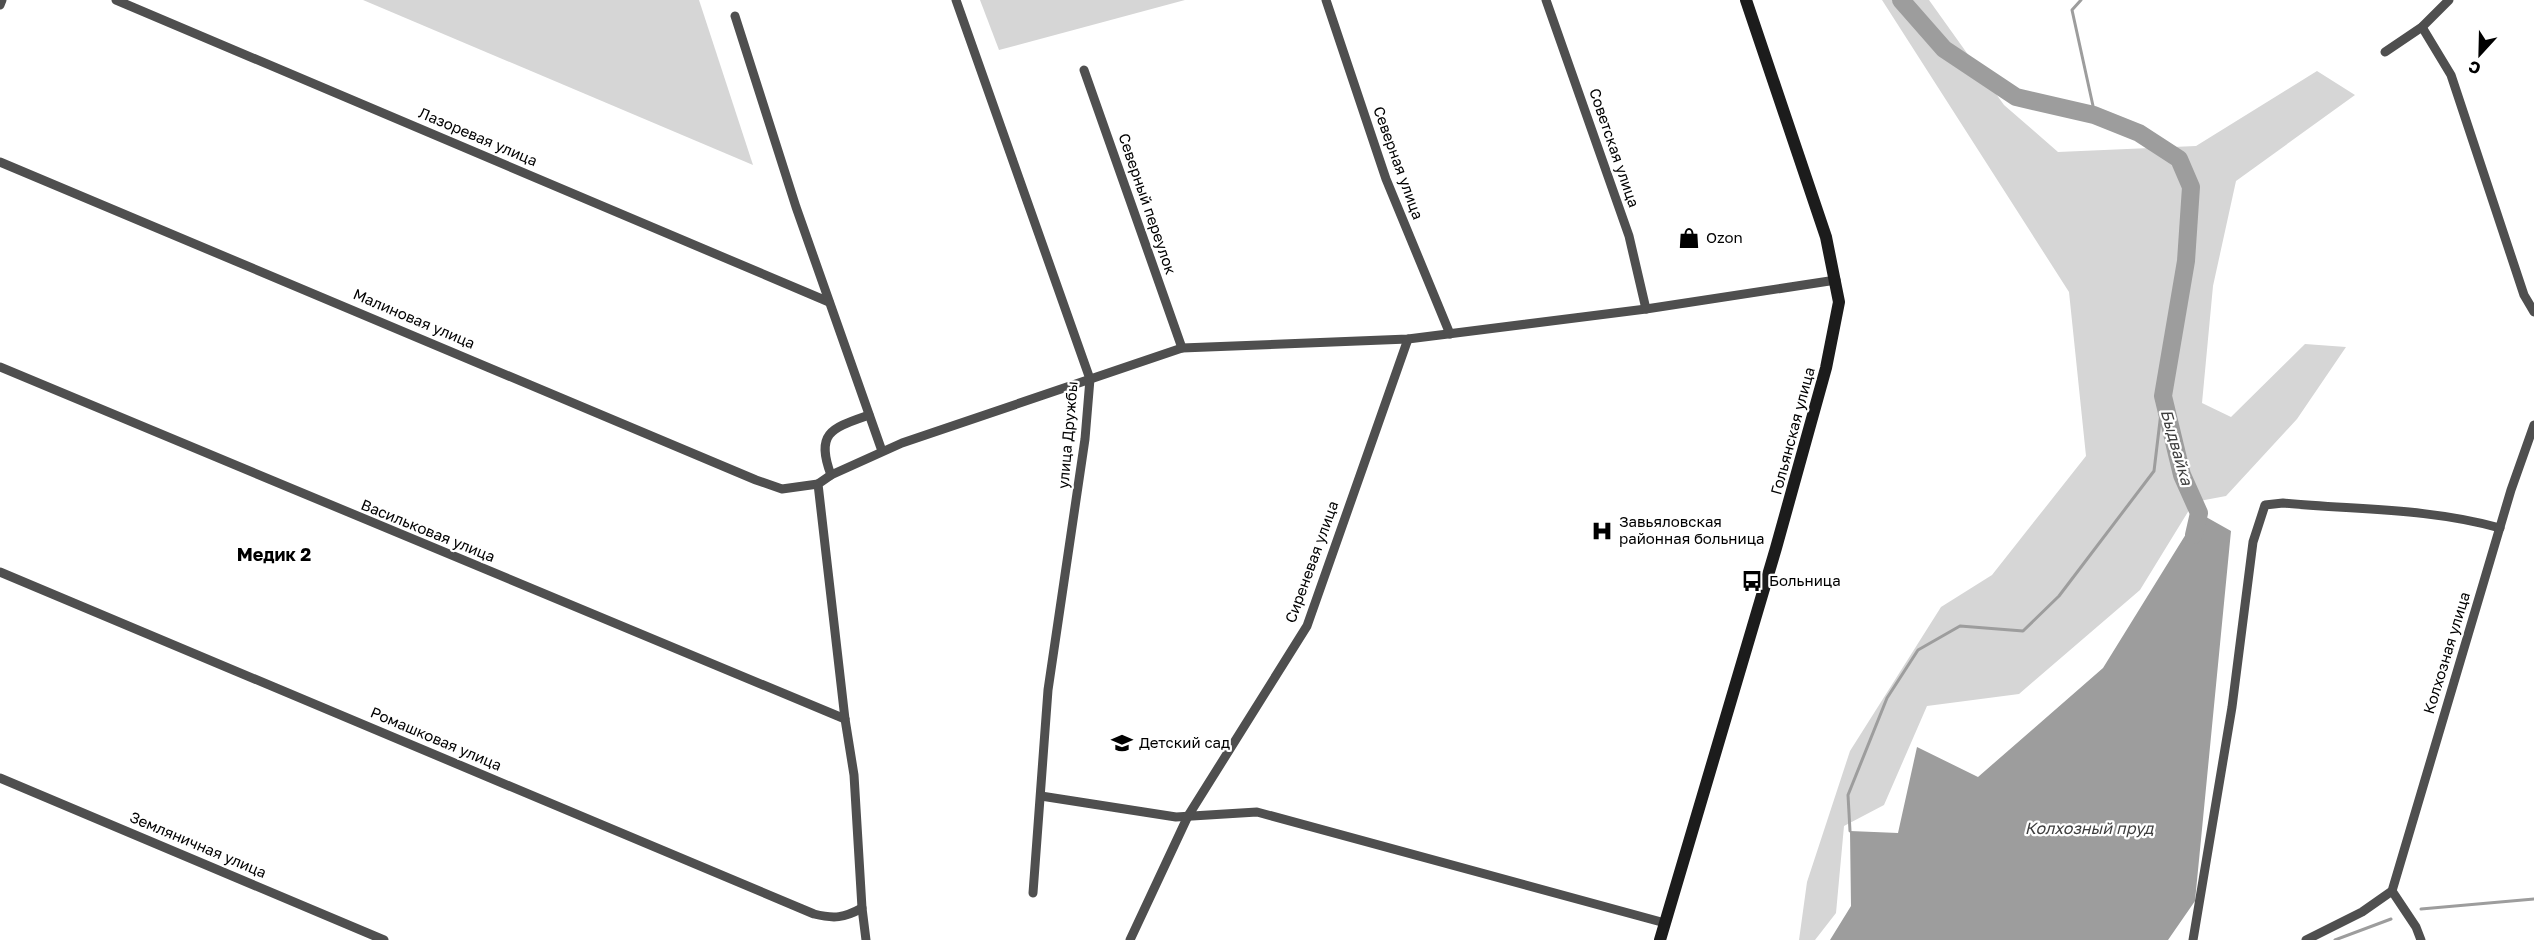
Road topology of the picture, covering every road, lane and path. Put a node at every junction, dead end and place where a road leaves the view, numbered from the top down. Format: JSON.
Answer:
{"nodes":[{"id":1,"x":2,"y":0,"type":"edge"},
{"id":2,"x":116,"y":0,"type":"edge"},
{"id":3,"x":956,"y":0,"type":"edge"},
{"id":4,"x":1326,"y":0,"type":"edge"},
{"id":5,"x":1546,"y":0,"type":"edge"},
{"id":6,"x":1746,"y":0,"type":"edge"},
{"id":7,"x":2449,"y":0,"type":"edge"},
{"id":8,"x":0,"y":5,"type":"edge"},
{"id":9,"x":735,"y":16,"type":"dead end"},
{"id":10,"x":2422,"y":27,"type":"junction"},
{"id":11,"x":2385,"y":52,"type":"dead end"},
{"id":12,"x":1084,"y":70,"type":"dead end"},
{"id":13,"x":0,"y":162,"type":"edge"},
{"id":14,"x":1836,"y":280,"type":"junction"},
{"id":15,"x":829,"y":302,"type":"junction"},
{"id":16,"x":1646,"y":309,"type":"junction"},
{"id":17,"x":2534,"y":312,"type":"edge"},
{"id":18,"x":1450,"y":334,"type":"junction"},
{"id":19,"x":1408,"y":339,"type":"junction"},
{"id":20,"x":1182,"y":348,"type":"junction"},
{"id":21,"x":0,"y":367,"type":"edge"},
{"id":22,"x":1090,"y":379,"type":"junction"},
{"id":23,"x":869,"y":415,"type":"junction"},
{"id":24,"x":2534,"y":425,"type":"edge"},
{"id":25,"x":882,"y":452,"type":"junction"},
{"id":26,"x":831,"y":475,"type":"junction"},
{"id":27,"x":818,"y":484,"type":"junction"},
{"id":28,"x":2500,"y":528,"type":"junction"},
{"id":29,"x":0,"y":572,"type":"edge"},
{"id":30,"x":845,"y":719,"type":"junction"},
{"id":31,"x":0,"y":778,"type":"edge"},
{"id":32,"x":1041,"y":796,"type":"junction"},
{"id":33,"x":1188,"y":816,"type":"junction"},
{"id":34,"x":2392,"y":891,"type":"junction"},
{"id":35,"x":1033,"y":893,"type":"dead end"},
{"id":36,"x":862,"y":908,"type":"junction"},
{"id":37,"x":1665,"y":923,"type":"junction"},
{"id":38,"x":384,"y":940,"type":"edge"},
{"id":39,"x":866,"y":940,"type":"edge"},
{"id":40,"x":1130,"y":940,"type":"edge"},
{"id":41,"x":1660,"y":940,"type":"edge"},
{"id":42,"x":2193,"y":940,"type":"edge"},
{"id":43,"x":2306,"y":940,"type":"edge"},
{"id":44,"x":2421,"y":940,"type":"edge"}],
"edges":[{"from":1,"to":8,"type":"street"},
{"from":2,"to":15,"type":"street","name":"Лазоревая улица"},
{"from":3,"to":22,"type":"street","name":"улица Дружбы"},
{"from":4,"to":18,"type":"street","name":"Северная улица"},
{"from":5,"to":16,"type":"street","name":"Советская улица"},
{"from":6,"to":14,"type":"main road","name":"Гольянская улица"},
{"from":7,"to":10,"type":"street"},
{"from":9,"to":15,"type":"street"},
{"from":10,"to":11,"type":"street"},
{"from":10,"to":17,"type":"street"},
{"from":12,"to":20,"type":"street","name":"Северный переулок"},
{"from":13,"to":27,"type":"street","name":"Малиновая улица"},
{"from":14,"to":16,"type":"street"},
{"from":14,"to":37,"type":"main road","name":"Гольянская улица"},
{"from":15,"to":23,"type":"street"},
{"from":16,"to":18,"type":"street"},
{"from":18,"to":19,"type":"street"},
{"from":19,"to":20,"type":"street"},
{"from":19,"to":33,"type":"street","name":"Сиреневая улица"},
{"from":20,"to":22,"type":"street"},
{"from":21,"to":30,"type":"street","name":"Васильковая улица"},
{"from":22,"to":25,"type":"street"},
{"from":22,"to":32,"type":"street","name":"улица Дружбы"},
{"from":23,"to":25,"type":"street"},
{"from":23,"to":26,"type":"street"},
{"from":24,"to":28,"type":"street","name":"Колхозная улица"},
{"from":25,"to":26,"type":"street"},
{"from":26,"to":27,"type":"street"},
{"from":27,"to":30,"type":"street"},
{"from":28,"to":34,"type":"street","name":"Колхозная улица"},
{"from":28,"to":42,"type":"street"},
{"from":29,"to":36,"type":"street","name":"Ромашковая улица"},
{"from":30,"to":36,"type":"street"},
{"from":31,"to":38,"type":"street","name":"Земляничная улица"},
{"from":32,"to":33,"type":"street"},
{"from":32,"to":35,"type":"street","name":"улица Дружбы"},
{"from":33,"to":37,"type":"street"},
{"from":33,"to":40,"type":"street","name":"Сиреневая улица"},
{"from":34,"to":43,"type":"street"},
{"from":34,"to":44,"type":"street"},
{"from":36,"to":39,"type":"street"},
{"from":37,"to":41,"type":"main road","name":"Гольянская улица"}]}
